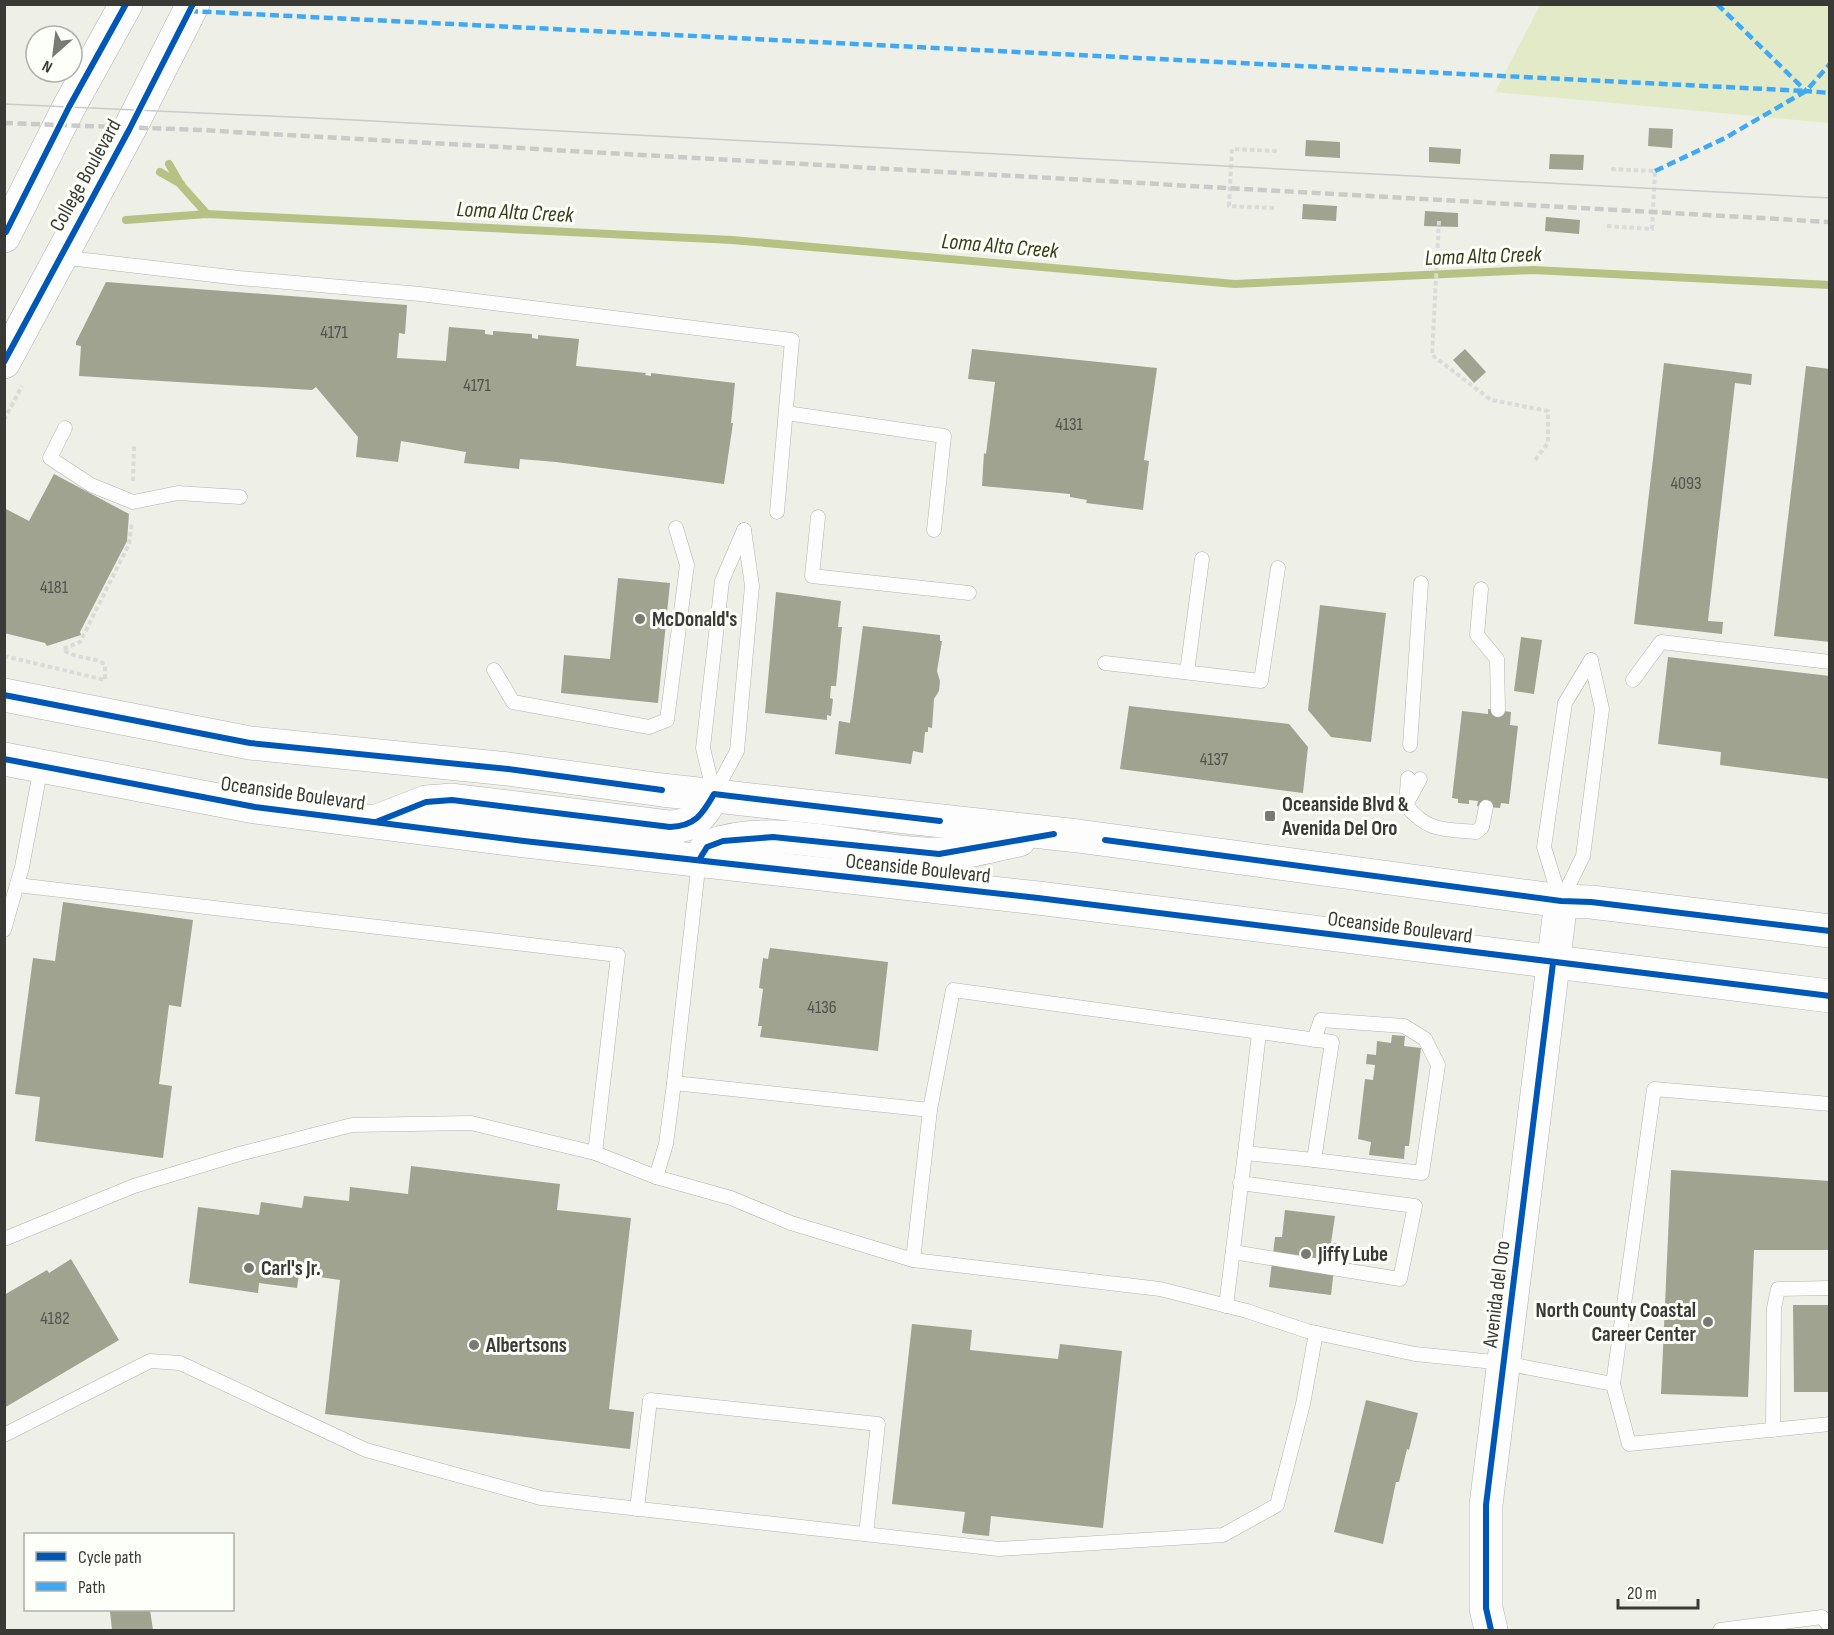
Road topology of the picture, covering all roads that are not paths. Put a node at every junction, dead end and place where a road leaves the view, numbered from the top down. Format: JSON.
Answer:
{"nodes":[{"id":1,"x":126,"y":4,"type":"edge"},
{"id":2,"x":193,"y":4,"type":"edge"},
{"id":3,"x":4,"y":236,"type":"edge"},
{"id":4,"x":59,"y":257,"type":"junction"},
{"id":5,"x":4,"y":362,"type":"edge"},
{"id":6,"x":786,"y":412,"type":"junction"},
{"id":7,"x":65,"y":428,"type":"dead end"},
{"id":8,"x":240,"y":497,"type":"dead end"},
{"id":9,"x":777,"y":512,"type":"dead end"},
{"id":10,"x":818,"y":517,"type":"dead end"},
{"id":11,"x":676,"y":528,"type":"dead end"},
{"id":12,"x":934,"y":530,"type":"dead end"},
{"id":13,"x":1202,"y":560,"type":"dead end"},
{"id":14,"x":1278,"y":568,"type":"dead end"},
{"id":15,"x":1420,"y":583,"type":"dead end"},
{"id":16,"x":1481,"y":589,"type":"dead end"},
{"id":17,"x":969,"y":593,"type":"dead end"},
{"id":18,"x":1830,"y":662,"type":"edge"},
{"id":19,"x":1105,"y":663,"type":"dead end"},
{"id":20,"x":494,"y":670,"type":"dead end"},
{"id":21,"x":1187,"y":672,"type":"junction"},
{"id":22,"x":1633,"y":680,"type":"dead end"},
{"id":23,"x":4,"y":696,"type":"edge"},
{"id":24,"x":1498,"y":710,"type":"dead end"},
{"id":25,"x":1410,"y":746,"type":"dead end"},
{"id":26,"x":4,"y":759,"type":"edge"},
{"id":27,"x":41,"y":767,"type":"junction"},
{"id":28,"x":1408,"y":779,"type":"dead end"},
{"id":29,"x":714,"y":794,"type":"junction"},
{"id":30,"x":1486,"y":807,"type":"dead end"},
{"id":31,"x":376,"y":822,"type":"junction"},
{"id":32,"x":1054,"y":834,"type":"junction"},
{"id":33,"x":699,"y":860,"type":"junction"},
{"id":34,"x":17,"y":885,"type":"junction"},
{"id":35,"x":1561,"y":901,"type":"junction"},
{"id":36,"x":4,"y":930,"type":"edge"},
{"id":37,"x":1830,"y":931,"type":"edge"},
{"id":38,"x":1553,"y":963,"type":"junction"},
{"id":39,"x":1830,"y":996,"type":"edge"},
{"id":40,"x":1259,"y":1033,"type":"junction"},
{"id":41,"x":1314,"y":1040,"type":"junction"},
{"id":42,"x":674,"y":1083,"type":"junction"},
{"id":43,"x":1830,"y":1104,"type":"edge"},
{"id":44,"x":930,"y":1110,"type":"junction"},
{"id":45,"x":596,"y":1153,"type":"junction"},
{"id":46,"x":1245,"y":1153,"type":"junction"},
{"id":47,"x":1314,"y":1160,"type":"junction"},
{"id":48,"x":656,"y":1177,"type":"junction"},
{"id":49,"x":1240,"y":1183,"type":"junction"},
{"id":50,"x":4,"y":1239,"type":"edge"},
{"id":51,"x":1233,"y":1252,"type":"junction"},
{"id":52,"x":913,"y":1260,"type":"junction"},
{"id":53,"x":1830,"y":1288,"type":"edge"},
{"id":54,"x":1226,"y":1306,"type":"junction"},
{"id":55,"x":1316,"y":1333,"type":"junction"},
{"id":56,"x":1504,"y":1363,"type":"junction"},
{"id":57,"x":1614,"y":1384,"type":"junction"},
{"id":58,"x":1830,"y":1424,"type":"edge"},
{"id":59,"x":1773,"y":1430,"type":"junction"},
{"id":60,"x":4,"y":1435,"type":"edge"},
{"id":61,"x":637,"y":1509,"type":"junction"},
{"id":62,"x":866,"y":1534,"type":"junction"},
{"id":63,"x":1830,"y":1627,"type":"edge"},
{"id":64,"x":1491,"y":1630,"type":"edge"},
{"id":65,"x":1720,"y":1630,"type":"edge"}],
"edges":[{"from":1,"to":3,"type":"main road","name":"College Boulevard"},
{"from":2,"to":4,"type":"main road","name":"College Boulevard"},
{"from":4,"to":5,"type":"main road","name":"College Boulevard"},
{"from":4,"to":6,"type":"lane"},
{"from":6,"to":9,"type":"lane"},
{"from":6,"to":12,"type":"lane"},
{"from":7,"to":8,"type":"lane"},
{"from":10,"to":17,"type":"lane"},
{"from":11,"to":20,"type":"lane"},
{"from":13,"to":21,"type":"lane"},
{"from":14,"to":21,"type":"lane"},
{"from":15,"to":25,"type":"lane"},
{"from":16,"to":24,"type":"lane"},
{"from":18,"to":22,"type":"lane"},
{"from":19,"to":21,"type":"lane"},
{"from":23,"to":29,"type":"main road","name":"Oceanside Boulevard"},
{"from":26,"to":27,"type":"main road","name":"Oceanside Boulevard"},
{"from":27,"to":31,"type":"main road","name":"Oceanside Boulevard"},
{"from":27,"to":34,"type":"lane"},
{"from":28,"to":30,"type":"lane"},
{"from":29,"to":29,"type":"lane"},
{"from":29,"to":31,"type":"main road"},
{"from":29,"to":32,"type":"main road","name":"Oceanside Boulevard"},
{"from":31,"to":33,"type":"main road","name":"Oceanside Boulevard"},
{"from":32,"to":33,"type":"main road"},
{"from":32,"to":35,"type":"main road","name":"Oceanside Boulevard"},
{"from":33,"to":38,"type":"main road","name":"Oceanside Boulevard"},
{"from":33,"to":42,"type":"lane"},
{"from":34,"to":36,"type":"lane"},
{"from":34,"to":45,"type":"lane"},
{"from":35,"to":35,"type":"lane"},
{"from":35,"to":37,"type":"main road","name":"Oceanside Boulevard"},
{"from":35,"to":38,"type":"main road","name":"Avenida del Oro"},
{"from":38,"to":39,"type":"main road","name":"Oceanside Boulevard"},
{"from":38,"to":56,"type":"main road","name":"Avenida del Oro"},
{"from":40,"to":41,"type":"lane"},
{"from":40,"to":44,"type":"lane"},
{"from":40,"to":46,"type":"lane"},
{"from":41,"to":47,"type":"lane"},
{"from":41,"to":47,"type":"lane"},
{"from":42,"to":44,"type":"lane"},
{"from":42,"to":48,"type":"lane"},
{"from":43,"to":57,"type":"lane"},
{"from":44,"to":52,"type":"lane"},
{"from":45,"to":48,"type":"lane"},
{"from":45,"to":50,"type":"lane"},
{"from":46,"to":47,"type":"lane"},
{"from":46,"to":49,"type":"lane"},
{"from":48,"to":52,"type":"lane"},
{"from":49,"to":51,"type":"lane"},
{"from":49,"to":51,"type":"lane"},
{"from":51,"to":54,"type":"lane"},
{"from":52,"to":54,"type":"lane"},
{"from":53,"to":59,"type":"lane"},
{"from":54,"to":55,"type":"lane"},
{"from":55,"to":56,"type":"lane"},
{"from":55,"to":62,"type":"lane"},
{"from":56,"to":57,"type":"lane"},
{"from":56,"to":64,"type":"main road","name":"Avenida del Oro"},
{"from":57,"to":59,"type":"lane"},
{"from":58,"to":59,"type":"lane"},
{"from":60,"to":61,"type":"lane"},
{"from":61,"to":62,"type":"lane"},
{"from":61,"to":62,"type":"lane"},
{"from":63,"to":65,"type":"lane"}]}
